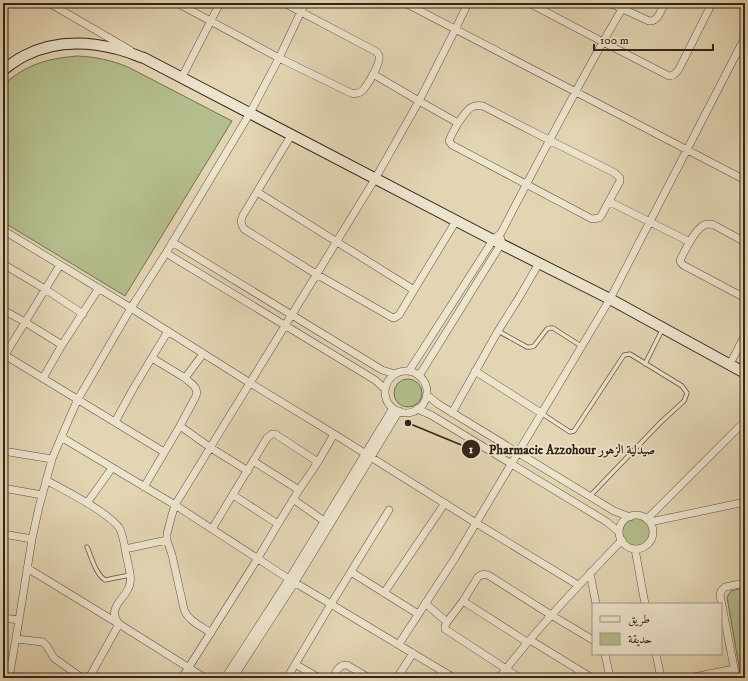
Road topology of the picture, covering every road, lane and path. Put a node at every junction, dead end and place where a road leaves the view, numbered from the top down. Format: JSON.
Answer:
{"nodes":[{"id":1,"x":49,"y":3,"type":"edge"},
{"id":2,"x":176,"y":3,"type":"edge"},
{"id":3,"x":220,"y":3,"type":"edge"},
{"id":4,"x":284,"y":3,"type":"edge"},
{"id":5,"x":305,"y":3,"type":"edge"},
{"id":6,"x":405,"y":3,"type":"edge"},
{"id":7,"x":468,"y":3,"type":"edge"},
{"id":8,"x":529,"y":3,"type":"edge"},
{"id":9,"x":610,"y":3,"type":"edge"},
{"id":10,"x":665,"y":3,"type":"edge"},
{"id":11,"x":712,"y":3,"type":"edge"},
{"id":12,"x":61,"y":6,"type":"edge"},
{"id":13,"x":622,"y":9,"type":"junction"},
{"id":14,"x":301,"y":12,"type":"junction"},
{"id":15,"x":211,"y":21,"type":"junction"},
{"id":16,"x":455,"y":30,"type":"junction"},
{"id":17,"x":745,"y":37,"type":"edge"},
{"id":18,"x":603,"y":42,"type":"junction"},
{"id":19,"x":144,"y":58,"type":"junction"},
{"id":20,"x":279,"y":58,"type":"junction"},
{"id":21,"x":3,"y":70,"type":"edge"},
{"id":22,"x":373,"y":74,"type":"junction"},
{"id":23,"x":182,"y":77,"type":"junction"},
{"id":24,"x":575,"y":92,"type":"junction"},
{"id":25,"x":419,"y":101,"type":"junction"},
{"id":26,"x":250,"y":113,"type":"junction"},
{"id":27,"x":458,"y":123,"type":"junction"},
{"id":28,"x":292,"y":134,"type":"junction"},
{"id":29,"x":549,"y":140,"type":"junction"},
{"id":30,"x":687,"y":150,"type":"junction"},
{"id":31,"x":375,"y":179,"type":"junction"},
{"id":32,"x":745,"y":180,"type":"edge"},
{"id":33,"x":526,"y":185,"type":"junction"},
{"id":34,"x":257,"y":192,"type":"junction"},
{"id":35,"x":610,"y":202,"type":"junction"},
{"id":36,"x":456,"y":221,"type":"junction"},
{"id":37,"x":649,"y":222,"type":"junction"},
{"id":38,"x":3,"y":230,"type":"edge"},
{"id":39,"x":498,"y":239,"type":"junction"},
{"id":40,"x":172,"y":242,"type":"junction"},
{"id":41,"x":337,"y":242,"type":"junction"},
{"id":42,"x":690,"y":242,"type":"junction"},
{"id":43,"x":745,"y":242,"type":"edge"},
{"id":44,"x":166,"y":253,"type":"junction"},
{"id":45,"x":539,"y":263,"type":"junction"},
{"id":46,"x":3,"y":264,"type":"edge"},
{"id":47,"x":60,"y":264,"type":"junction"},
{"id":48,"x":316,"y":274,"type":"junction"},
{"id":49,"x":99,"y":288,"type":"junction"},
{"id":50,"x":45,"y":289,"type":"junction"},
{"id":51,"x":414,"y":290,"type":"junction"},
{"id":52,"x":745,"y":298,"type":"edge"},
{"id":53,"x":610,"y":299,"type":"junction"},
{"id":54,"x":131,"y":308,"type":"junction"},
{"id":55,"x":3,"y":310,"type":"edge"},
{"id":56,"x":83,"y":314,"type":"junction"},
{"id":57,"x":292,"y":315,"type":"junction"},
{"id":58,"x":25,"y":322,"type":"junction"},
{"id":59,"x":285,"y":326,"type":"junction"},
{"id":60,"x":663,"y":327,"type":"junction"},
{"id":61,"x":168,"y":331,"type":"junction"},
{"id":62,"x":498,"y":331,"type":"junction"},
{"id":63,"x":745,"y":335,"type":"edge"},
{"id":64,"x":62,"y":345,"type":"junction"},
{"id":65,"x":581,"y":346,"type":"junction"},
{"id":66,"x":203,"y":354,"type":"junction"},
{"id":67,"x":4,"y":355,"type":"edge"},
{"id":68,"x":152,"y":358,"type":"junction"},
{"id":69,"x":645,"y":364,"type":"junction"},
{"id":70,"x":730,"y":364,"type":"junction"},
{"id":71,"x":409,"y":371,"type":"junction"},
{"id":72,"x":475,"y":371,"type":"junction"},
{"id":73,"x":745,"y":373,"type":"edge"},
{"id":74,"x":395,"y":374,"type":"junction"},
{"id":75,"x":419,"y":376,"type":"junction"},
{"id":76,"x":43,"y":378,"type":"junction"},
{"id":77,"x":185,"y":378,"type":"junction"},
{"id":78,"x":250,"y":383,"type":"junction"},
{"id":79,"x":385,"y":389,"type":"junction"},
{"id":80,"x":426,"y":395,"type":"junction"},
{"id":81,"x":78,"y":399,"type":"junction"},
{"id":82,"x":417,"y":409,"type":"junction"},
{"id":83,"x":396,"y":410,"type":"junction"},
{"id":84,"x":452,"y":413,"type":"junction"},
{"id":85,"x":541,"y":413,"type":"junction"},
{"id":86,"x":745,"y":421,"type":"edge"},
{"id":87,"x":115,"y":422,"type":"junction"},
{"id":88,"x":180,"y":426,"type":"junction"},
{"id":89,"x":334,"y":434,"type":"junction"},
{"id":90,"x":61,"y":437,"type":"junction"},
{"id":91,"x":211,"y":448,"type":"junction"},
{"id":92,"x":3,"y":451,"type":"edge"},
{"id":93,"x":164,"y":452,"type":"junction"},
{"id":94,"x":518,"y":452,"type":"junction"},
{"id":95,"x":368,"y":456,"type":"junction"},
{"id":96,"x":52,"y":459,"type":"junction"},
{"id":97,"x":253,"y":461,"type":"junction"},
{"id":98,"x":318,"y":462,"type":"junction"},
{"id":99,"x":511,"y":463,"type":"junction"},
{"id":100,"x":112,"y":468,"type":"junction"},
{"id":101,"x":248,"y":471,"type":"junction"},
{"id":102,"x":46,"y":480,"type":"junction"},
{"id":103,"x":144,"y":487,"type":"junction"},
{"id":104,"x":3,"y":488,"type":"edge"},
{"id":105,"x":299,"y":490,"type":"junction"},
{"id":106,"x":42,"y":495,"type":"junction"},
{"id":107,"x":233,"y":495,"type":"junction"},
{"id":108,"x":590,"y":496,"type":"junction"},
{"id":109,"x":293,"y":499,"type":"junction"},
{"id":110,"x":745,"y":502,"type":"edge"},
{"id":111,"x":87,"y":503,"type":"junction"},
{"id":112,"x":444,"y":503,"type":"junction"},
{"id":113,"x":175,"y":506,"type":"junction"},
{"id":114,"x":389,"y":510,"type":"dead end"},
{"id":115,"x":630,"y":516,"type":"junction"},
{"id":116,"x":324,"y":521,"type":"junction"},
{"id":117,"x":648,"y":521,"type":"junction"},
{"id":118,"x":476,"y":523,"type":"junction"},
{"id":119,"x":278,"y":524,"type":"junction"},
{"id":120,"x":212,"y":529,"type":"junction"},
{"id":121,"x":619,"y":532,"type":"junction"},
{"id":122,"x":3,"y":534,"type":"edge"},
{"id":123,"x":32,"y":539,"type":"junction"},
{"id":124,"x":167,"y":540,"type":"junction"},
{"id":125,"x":622,"y":540,"type":"junction"},
{"id":126,"x":87,"y":547,"type":"dead end"},
{"id":127,"x":125,"y":549,"type":"junction"},
{"id":128,"x":635,"y":549,"type":"junction"},
{"id":129,"x":258,"y":558,"type":"junction"},
{"id":130,"x":27,"y":568,"type":"junction"},
{"id":131,"x":351,"y":572,"type":"junction"},
{"id":132,"x":590,"y":573,"type":"junction"},
{"id":133,"x":130,"y":575,"type":"junction"},
{"id":134,"x":292,"y":580,"type":"junction"},
{"id":135,"x":745,"y":583,"type":"edge"},
{"id":136,"x":578,"y":585,"type":"junction"},
{"id":137,"x":384,"y":593,"type":"junction"},
{"id":138,"x":462,"y":601,"type":"junction"},
{"id":139,"x":425,"y":603,"type":"junction"},
{"id":140,"x":596,"y":603,"type":"edge"},
{"id":141,"x":645,"y":603,"type":"edge"},
{"id":142,"x":722,"y":603,"type":"edge"},
{"id":143,"x":331,"y":604,"type":"junction"},
{"id":144,"x":722,"y":606,"type":"edge"},
{"id":145,"x":418,"y":614,"type":"junction"},
{"id":146,"x":551,"y":615,"type":"junction"},
{"id":147,"x":3,"y":618,"type":"edge"},
{"id":148,"x":20,"y":620,"type":"junction"},
{"id":149,"x":446,"y":622,"type":"junction"},
{"id":150,"x":119,"y":624,"type":"junction"},
{"id":151,"x":210,"y":633,"type":"junction"},
{"id":152,"x":16,"y":639,"type":"junction"},
{"id":153,"x":592,"y":639,"type":"edge"},
{"id":154,"x":528,"y":641,"type":"junction"},
{"id":155,"x":399,"y":644,"type":"junction"},
{"id":156,"x":413,"y":653,"type":"junction"},
{"id":157,"x":605,"y":655,"type":"edge"},
{"id":158,"x":656,"y":655,"type":"edge"},
{"id":159,"x":295,"y":664,"type":"junction"},
{"id":160,"x":188,"y":668,"type":"junction"},
{"id":161,"x":506,"y":669,"type":"junction"},
{"id":162,"x":734,"y":669,"type":"junction"},
{"id":163,"x":7,"y":675,"type":"edge"},
{"id":164,"x":82,"y":678,"type":"edge"},
{"id":165,"x":89,"y":678,"type":"edge"},
{"id":166,"x":182,"y":678,"type":"edge"},
{"id":167,"x":205,"y":678,"type":"edge"},
{"id":168,"x":225,"y":678,"type":"edge"},
{"id":169,"x":233,"y":678,"type":"edge"},
{"id":170,"x":287,"y":678,"type":"edge"},
{"id":171,"x":319,"y":678,"type":"edge"},
{"id":172,"x":333,"y":678,"type":"edge"},
{"id":173,"x":369,"y":678,"type":"edge"},
{"id":174,"x":398,"y":678,"type":"edge"},
{"id":175,"x":454,"y":678,"type":"edge"},
{"id":176,"x":499,"y":678,"type":"edge"},
{"id":177,"x":520,"y":678,"type":"edge"},
{"id":178,"x":592,"y":678,"type":"edge"},
{"id":179,"x":610,"y":678,"type":"edge"},
{"id":180,"x":660,"y":678,"type":"edge"},
{"id":181,"x":690,"y":678,"type":"edge"},
{"id":182,"x":736,"y":678,"type":"edge"}],
"edges":[{"from":1,"to":12,"type":"street"},
{"from":2,"to":15,"type":"street"},
{"from":3,"to":15,"type":"street"},
{"from":4,"to":14,"type":"street"},
{"from":5,"to":14,"type":"street"},
{"from":6,"to":16,"type":"street"},
{"from":7,"to":16,"type":"street"},
{"from":8,"to":18,"type":"street"},
{"from":9,"to":13,"type":"street"},
{"from":10,"to":13,"type":"street"},
{"from":11,"to":18,"type":"street"},
{"from":12,"to":19,"type":"street"},
{"from":13,"to":18,"type":"street"},
{"from":14,"to":20,"type":"street"},
{"from":14,"to":22,"type":"street"},
{"from":15,"to":20,"type":"street"},
{"from":15,"to":23,"type":"street"},
{"from":16,"to":24,"type":"street"},
{"from":16,"to":25,"type":"street"},
{"from":17,"to":30,"type":"street"},
{"from":18,"to":24,"type":"street"},
{"from":19,"to":21,"type":"main road"},
{"from":19,"to":23,"type":"main road"},
{"from":20,"to":22,"type":"street"},
{"from":20,"to":26,"type":"street"},
{"from":22,"to":25,"type":"street"},
{"from":23,"to":26,"type":"main road"},
{"from":24,"to":29,"type":"street"},
{"from":24,"to":30,"type":"street"},
{"from":25,"to":27,"type":"street"},
{"from":25,"to":31,"type":"street"},
{"from":26,"to":28,"type":"main road"},
{"from":26,"to":40,"type":"street"},
{"from":27,"to":29,"type":"street"},
{"from":27,"to":33,"type":"street"},
{"from":28,"to":31,"type":"main road"},
{"from":28,"to":34,"type":"street"},
{"from":29,"to":33,"type":"street"},
{"from":29,"to":35,"type":"street"},
{"from":30,"to":32,"type":"street"},
{"from":30,"to":37,"type":"street"},
{"from":31,"to":36,"type":"main road"},
{"from":31,"to":41,"type":"street"},
{"from":33,"to":35,"type":"street"},
{"from":33,"to":39,"type":"street"},
{"from":34,"to":41,"type":"street"},
{"from":34,"to":48,"type":"street"},
{"from":35,"to":37,"type":"street"},
{"from":36,"to":39,"type":"main road"},
{"from":36,"to":51,"type":"street"},
{"from":37,"to":42,"type":"street"},
{"from":37,"to":53,"type":"street"},
{"from":38,"to":47,"type":"street"},
{"from":39,"to":45,"type":"main road"},
{"from":39,"to":71,"type":"street"},
{"from":39,"to":75,"type":"street"},
{"from":40,"to":44,"type":"street"},
{"from":40,"to":57,"type":"street"},
{"from":41,"to":48,"type":"street"},
{"from":41,"to":51,"type":"street"},
{"from":42,"to":43,"type":"street"},
{"from":42,"to":52,"type":"street"},
{"from":44,"to":54,"type":"street"},
{"from":44,"to":59,"type":"street"},
{"from":45,"to":53,"type":"main road"},
{"from":45,"to":62,"type":"street"},
{"from":46,"to":50,"type":"street"},
{"from":47,"to":49,"type":"street"},
{"from":47,"to":50,"type":"street"},
{"from":48,"to":51,"type":"street"},
{"from":48,"to":57,"type":"street"},
{"from":49,"to":54,"type":"street"},
{"from":49,"to":56,"type":"street"},
{"from":50,"to":56,"type":"street"},
{"from":50,"to":58,"type":"street"},
{"from":53,"to":60,"type":"main road"},
{"from":53,"to":65,"type":"street"},
{"from":54,"to":61,"type":"street"},
{"from":54,"to":81,"type":"street"},
{"from":55,"to":58,"type":"street"},
{"from":56,"to":64,"type":"street"},
{"from":57,"to":59,"type":"street"},
{"from":57,"to":74,"type":"street"},
{"from":58,"to":64,"type":"street"},
{"from":58,"to":67,"type":"street"},
{"from":59,"to":78,"type":"street"},
{"from":59,"to":79,"type":"street"},
{"from":60,"to":69,"type":"lane"},
{"from":60,"to":70,"type":"main road"},
{"from":61,"to":66,"type":"street"},
{"from":61,"to":68,"type":"street"},
{"from":62,"to":65,"type":"lane"},
{"from":62,"to":72,"type":"street"},
{"from":63,"to":70,"type":"street"},
{"from":64,"to":76,"type":"street"},
{"from":65,"to":85,"type":"street"},
{"from":66,"to":77,"type":"street"},
{"from":66,"to":78,"type":"street"},
{"from":67,"to":76,"type":"street"},
{"from":68,"to":77,"type":"street"},
{"from":68,"to":87,"type":"street"},
{"from":69,"to":85,"type":"lane"},
{"from":69,"to":108,"type":"lane"},
{"from":70,"to":73,"type":"main road"},
{"from":71,"to":74,"type":"street"},
{"from":71,"to":75,"type":"street"},
{"from":72,"to":84,"type":"street"},
{"from":72,"to":85,"type":"street"},
{"from":74,"to":79,"type":"street"},
{"from":75,"to":80,"type":"street"},
{"from":76,"to":81,"type":"street"},
{"from":77,"to":88,"type":"street"},
{"from":78,"to":89,"type":"street"},
{"from":78,"to":91,"type":"street"},
{"from":79,"to":83,"type":"street"},
{"from":80,"to":82,"type":"street"},
{"from":80,"to":84,"type":"street"},
{"from":81,"to":87,"type":"street"},
{"from":81,"to":90,"type":"street"},
{"from":82,"to":83,"type":"street"},
{"from":82,"to":99,"type":"street"},
{"from":83,"to":95,"type":"street"},
{"from":84,"to":94,"type":"street"},
{"from":85,"to":94,"type":"street"},
{"from":86,"to":117,"type":"street"},
{"from":87,"to":93,"type":"street"},
{"from":88,"to":91,"type":"street"},
{"from":88,"to":93,"type":"street"},
{"from":89,"to":95,"type":"street"},
{"from":89,"to":98,"type":"street"},
{"from":90,"to":96,"type":"street"},
{"from":90,"to":100,"type":"street"},
{"from":91,"to":101,"type":"street"},
{"from":91,"to":113,"type":"street"},
{"from":92,"to":96,"type":"street"},
{"from":93,"to":103,"type":"street"},
{"from":94,"to":99,"type":"street"},
{"from":94,"to":108,"type":"street"},
{"from":95,"to":112,"type":"street"},
{"from":95,"to":116,"type":"street"},
{"from":95,"to":134,"type":"street"},
{"from":96,"to":102,"type":"street"},
{"from":97,"to":98,"type":"street"},
{"from":97,"to":101,"type":"street"},
{"from":97,"to":105,"type":"street"},
{"from":98,"to":105,"type":"street"},
{"from":99,"to":118,"type":"street"},
{"from":99,"to":121,"type":"street"},
{"from":100,"to":103,"type":"street"},
{"from":100,"to":111,"type":"street"},
{"from":101,"to":107,"type":"street"},
{"from":102,"to":106,"type":"street"},
{"from":102,"to":111,"type":"street"},
{"from":103,"to":113,"type":"street"},
{"from":104,"to":106,"type":"street"},
{"from":105,"to":109,"type":"street"},
{"from":106,"to":123,"type":"street"},
{"from":107,"to":119,"type":"street"},
{"from":107,"to":120,"type":"street"},
{"from":108,"to":115,"type":"street"},
{"from":109,"to":116,"type":"street"},
{"from":109,"to":119,"type":"street"},
{"from":110,"to":117,"type":"street"},
{"from":111,"to":127,"type":"street"},
{"from":112,"to":118,"type":"street"},
{"from":112,"to":137,"type":"street"},
{"from":113,"to":120,"type":"street"},
{"from":113,"to":124,"type":"street"},
{"from":114,"to":131,"type":"street"},
{"from":115,"to":117,"type":"street"},
{"from":115,"to":121,"type":"street"},
{"from":116,"to":134,"type":"street"},
{"from":117,"to":128,"type":"street"},
{"from":118,"to":136,"type":"street"},
{"from":118,"to":139,"type":"street"},
{"from":119,"to":129,"type":"street"},
{"from":120,"to":129,"type":"street"},
{"from":121,"to":125,"type":"street"},
{"from":122,"to":123,"type":"street"},
{"from":123,"to":130,"type":"street"},
{"from":124,"to":127,"type":"street"},
{"from":124,"to":151,"type":"street"},
{"from":125,"to":128,"type":"street"},
{"from":125,"to":132,"type":"street"},
{"from":126,"to":133,"type":"lane"},
{"from":127,"to":133,"type":"street"},
{"from":128,"to":141,"type":"street"},
{"from":129,"to":134,"type":"street"},
{"from":129,"to":151,"type":"street"},
{"from":130,"to":148,"type":"street"},
{"from":130,"to":150,"type":"street"},
{"from":131,"to":137,"type":"street"},
{"from":131,"to":143,"type":"street"},
{"from":132,"to":136,"type":"street"},
{"from":132,"to":140,"type":"street"},
{"from":133,"to":150,"type":"street"},
{"from":134,"to":143,"type":"street"},
{"from":134,"to":168,"type":"street"},
{"from":134,"to":169,"type":"street"},
{"from":135,"to":142,"type":"street"},
{"from":136,"to":146,"type":"street"},
{"from":137,"to":145,"type":"street"},
{"from":138,"to":146,"type":"street"},
{"from":138,"to":149,"type":"street"},
{"from":138,"to":154,"type":"street"},
{"from":139,"to":145,"type":"street"},
{"from":139,"to":149,"type":"street"},
{"from":143,"to":155,"type":"street"},
{"from":143,"to":159,"type":"street"},
{"from":144,"to":162,"type":"street"},
{"from":145,"to":155,"type":"street"},
{"from":146,"to":153,"type":"street"},
{"from":146,"to":154,"type":"street"},
{"from":147,"to":148,"type":"street"},
{"from":148,"to":152,"type":"street"},
{"from":149,"to":161,"type":"street"},
{"from":150,"to":160,"type":"street"},
{"from":150,"to":165,"type":"street"},
{"from":151,"to":160,"type":"street"},
{"from":152,"to":163,"type":"street"},
{"from":152,"to":164,"type":"street"},
{"from":154,"to":161,"type":"street"},
{"from":154,"to":178,"type":"street"},
{"from":155,"to":156,"type":"street"},
{"from":156,"to":174,"type":"street"},
{"from":156,"to":175,"type":"street"},
{"from":157,"to":179,"type":"street"},
{"from":158,"to":180,"type":"street"},
{"from":159,"to":170,"type":"street"},
{"from":159,"to":171,"type":"street"},
{"from":160,"to":166,"type":"street"},
{"from":160,"to":167,"type":"street"},
{"from":161,"to":176,"type":"street"},
{"from":161,"to":177,"type":"street"},
{"from":162,"to":181,"type":"street"},
{"from":162,"to":182,"type":"street"},
{"from":172,"to":173,"type":"street"}]}
